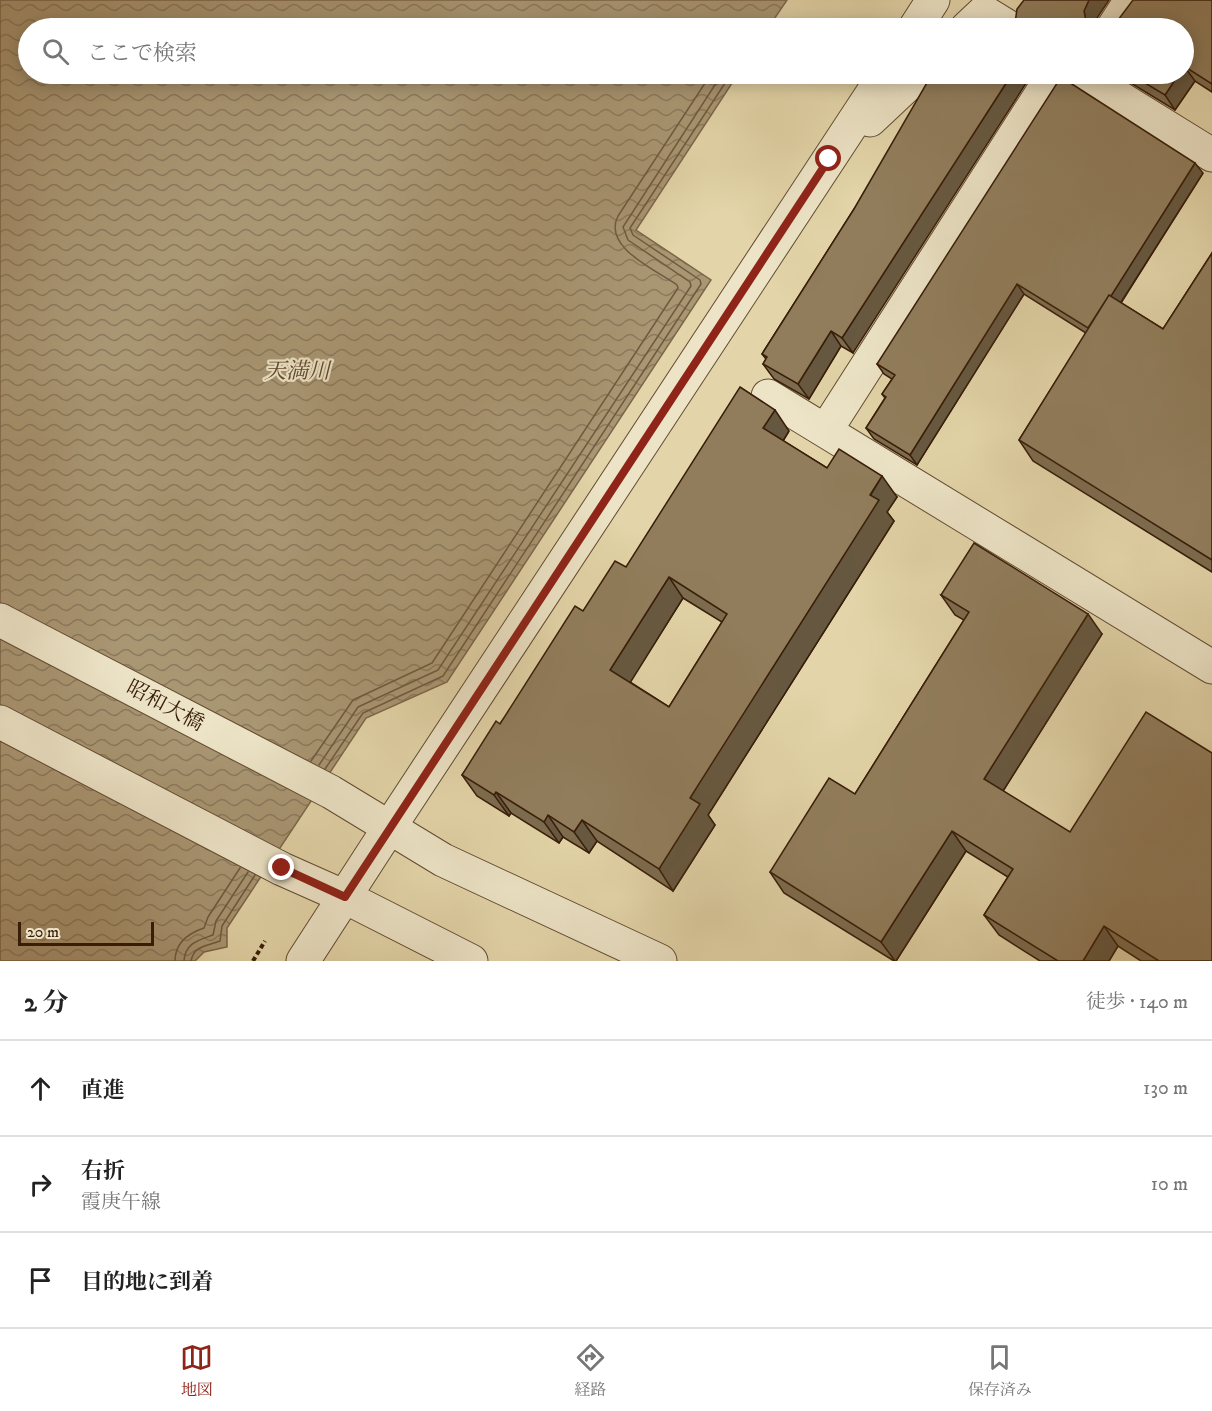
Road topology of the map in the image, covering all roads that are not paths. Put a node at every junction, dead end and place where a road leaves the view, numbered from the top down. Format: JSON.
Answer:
{"nodes":[{"id":1,"x":933,"y":0,"type":"edge"},
{"id":2,"x":1131,"y":0,"type":"edge"},
{"id":3,"x":921,"y":18,"type":"edge"},
{"id":4,"x":978,"y":18,"type":"edge"},
{"id":5,"x":994,"y":18,"type":"edge"},
{"id":6,"x":1119,"y":18,"type":"edge"},
{"id":7,"x":878,"y":84,"type":"edge"},
{"id":8,"x":908,"y":84,"type":"edge"},
{"id":9,"x":1068,"y":84,"type":"edge"},
{"id":10,"x":1092,"y":84,"type":"edge"},
{"id":11,"x":1212,"y":155,"type":"edge"},
{"id":12,"x":829,"y":159,"type":"junction"},
{"id":13,"x":768,"y":396,"type":"dead end"},
{"id":14,"x":826,"y":430,"type":"junction"},
{"id":15,"x":0,"y":620,"type":"edge"},
{"id":16,"x":1212,"y":667,"type":"edge"},
{"id":17,"x":0,"y":722,"type":"edge"},
{"id":18,"x":389,"y":828,"type":"junction"},
{"id":19,"x":345,"y":897,"type":"junction"},
{"id":20,"x":303,"y":961,"type":"edge"},
{"id":21,"x":471,"y":961,"type":"edge"},
{"id":22,"x":660,"y":961,"type":"edge"}],
"edges":[{"from":1,"to":3,"type":"street"},
{"from":2,"to":6,"type":"street"},
{"from":4,"to":5,"type":"street"},
{"from":7,"to":12,"type":"street"},
{"from":8,"to":12,"type":"street"},
{"from":9,"to":14,"type":"street"},
{"from":10,"to":11,"type":"street"},
{"from":12,"to":18,"type":"street"},
{"from":13,"to":14,"type":"street"},
{"from":14,"to":16,"type":"street"},
{"from":15,"to":18,"type":"street","name":"昭和大橋"},
{"from":17,"to":19,"type":"street"},
{"from":18,"to":19,"type":"street"},
{"from":18,"to":22,"type":"street","name":"昭和大橋"},
{"from":19,"to":20,"type":"street"},
{"from":19,"to":21,"type":"street"}]}
